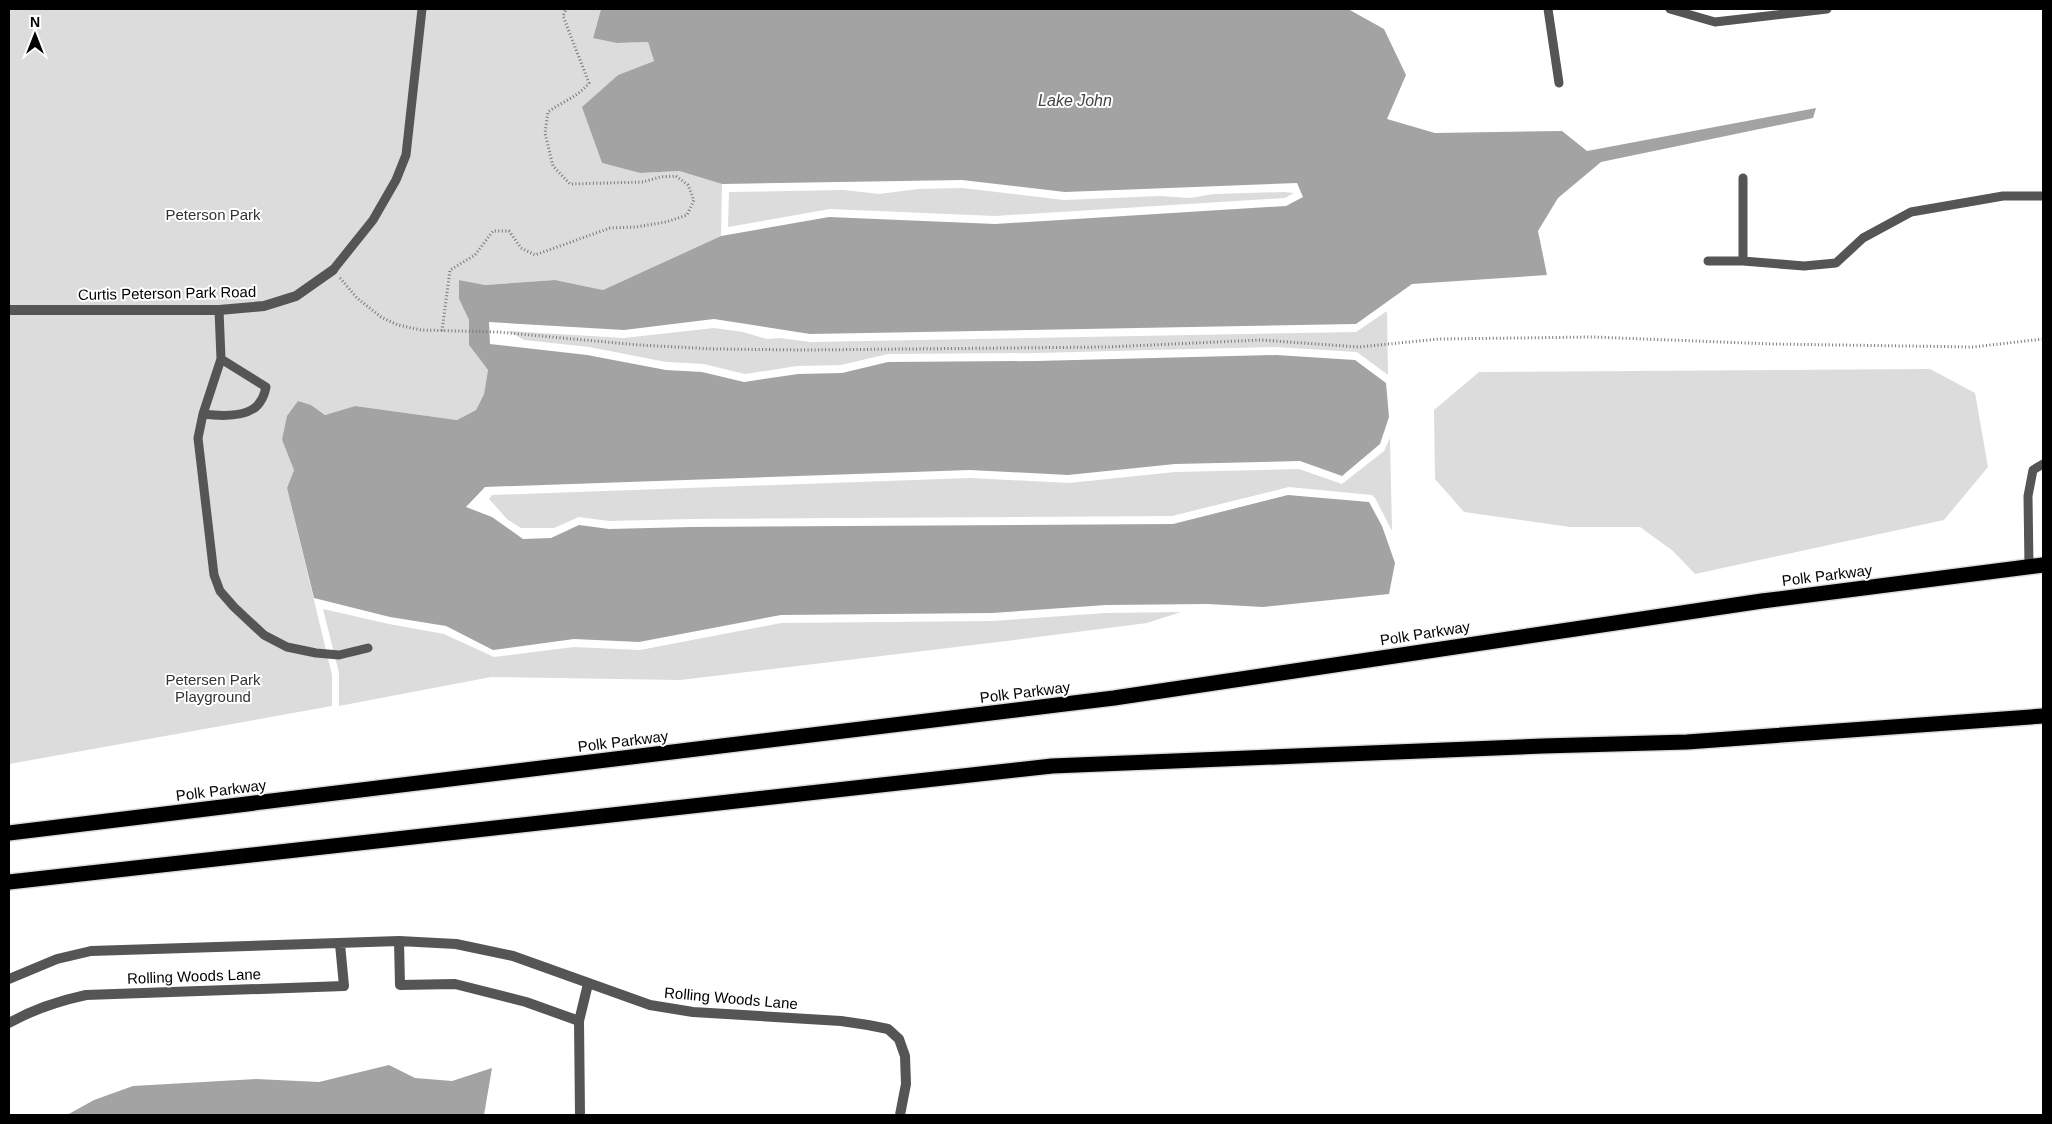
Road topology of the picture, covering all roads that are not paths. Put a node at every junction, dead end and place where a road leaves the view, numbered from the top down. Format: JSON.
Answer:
{"nodes":[{"id":1,"x":422,"y":9,"type":"edge"},
{"id":2,"x":1548,"y":9,"type":"edge"},
{"id":3,"x":1670,"y":9,"type":"edge"},
{"id":4,"x":1827,"y":9,"type":"edge"},
{"id":5,"x":1559,"y":83,"type":"dead end"},
{"id":6,"x":1743,"y":178,"type":"dead end"},
{"id":7,"x":2043,"y":196,"type":"edge"},
{"id":8,"x":1708,"y":261,"type":"dead end"},
{"id":9,"x":1743,"y":261,"type":"junction"},
{"id":10,"x":333,"y":270,"type":"joint"},
{"id":11,"x":9,"y":310,"type":"edge"},
{"id":12,"x":219,"y":310,"type":"junction"},
{"id":13,"x":222,"y":359,"type":"junction"},
{"id":14,"x":203,"y":414,"type":"junction"},
{"id":15,"x":2042,"y":464,"type":"edge"},
{"id":16,"x":2036,"y":566,"type":"edge"},
{"id":17,"x":368,"y":648,"type":"dead end"},
{"id":18,"x":2043,"y":716,"type":"edge"},
{"id":19,"x":9,"y":832,"type":"edge"},
{"id":20,"x":9,"y":882,"type":"edge"},
{"id":21,"x":398,"y":941,"type":"junction"},
{"id":22,"x":340,"y":944,"type":"junction"},
{"id":23,"x":9,"y":979,"type":"edge"},
{"id":24,"x":588,"y":984,"type":"junction"},
{"id":25,"x":579,"y":1021,"type":"junction"},
{"id":26,"x":9,"y":1024,"type":"edge"},
{"id":27,"x":580,"y":1115,"type":"edge"},
{"id":28,"x":900,"y":1115,"type":"edge"}],
"edges":[{"from":1,"to":10,"type":"lane","name":"Curtis Peterson Park Road"},
{"from":2,"to":5,"type":"lane"},
{"from":3,"to":4,"type":"lane"},
{"from":6,"to":9,"type":"lane"},
{"from":7,"to":9,"type":"lane"},
{"from":8,"to":9,"type":"lane"},
{"from":10,"to":12,"type":"street","name":"Curtis Peterson Park Road"},
{"from":11,"to":12,"type":"street","name":"Curtis Peterson Park Road"},
{"from":12,"to":13,"type":"lane"},
{"from":13,"to":14,"type":"lane"},
{"from":13,"to":14,"type":"lane"},
{"from":14,"to":17,"type":"lane"},
{"from":15,"to":16,"type":"lane"},
{"from":16,"to":19,"type":"highway","name":"Polk Parkway"},
{"from":18,"to":20,"type":"highway"},
{"from":21,"to":22,"type":"street","name":"Rolling Woods Lane"},
{"from":21,"to":24,"type":"street","name":"Rolling Woods Lane"},
{"from":21,"to":25,"type":"street"},
{"from":22,"to":23,"type":"street","name":"Rolling Woods Lane"},
{"from":22,"to":26,"type":"street","name":"Rolling Woods Lane"},
{"from":24,"to":25,"type":"street"},
{"from":24,"to":28,"type":"street","name":"Rolling Woods Lane"},
{"from":25,"to":27,"type":"street"}]}
